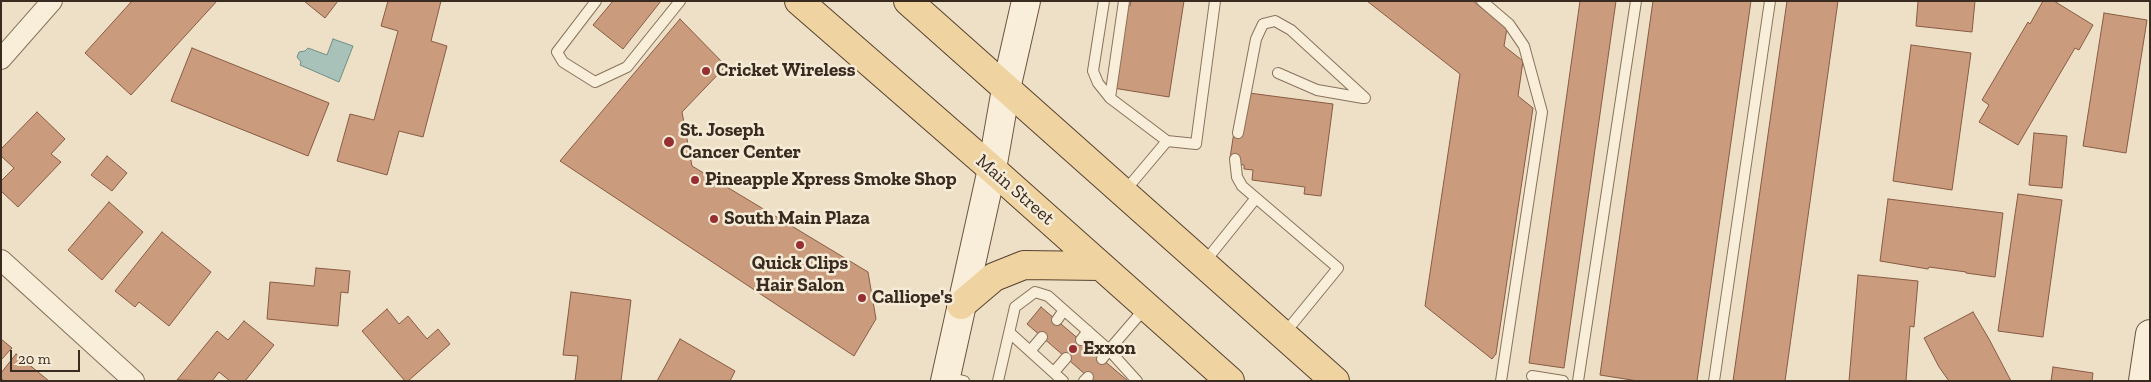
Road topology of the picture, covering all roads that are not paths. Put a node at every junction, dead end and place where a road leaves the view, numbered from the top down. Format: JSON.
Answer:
{"nodes":[{"id":1,"x":52,"y":1,"type":"edge"},
{"id":2,"x":596,"y":1,"type":"edge"},
{"id":3,"x":680,"y":1,"type":"edge"},
{"id":4,"x":799,"y":1,"type":"edge"},
{"id":5,"x":908,"y":1,"type":"edge"},
{"id":6,"x":1026,"y":1,"type":"edge"},
{"id":7,"x":1104,"y":1,"type":"edge"},
{"id":8,"x":1124,"y":1,"type":"edge"},
{"id":9,"x":1215,"y":1,"type":"edge"},
{"id":10,"x":1482,"y":1,"type":"edge"},
{"id":11,"x":1636,"y":1,"type":"edge"},
{"id":12,"x":1770,"y":1,"type":"edge"},
{"id":13,"x":1,"y":59,"type":"edge"},
{"id":14,"x":1278,"y":73,"type":"dead end"},
{"id":15,"x":1006,"y":89,"type":"junction"},
{"id":16,"x":1110,"y":98,"type":"junction"},
{"id":17,"x":1238,"y":133,"type":"dead end"},
{"id":18,"x":1167,"y":141,"type":"junction"},
{"id":19,"x":1235,"y":159,"type":"dead end"},
{"id":20,"x":992,"y":169,"type":"junction"},
{"id":21,"x":1123,"y":192,"type":"junction"},
{"id":22,"x":1256,"y":198,"type":"junction"},
{"id":23,"x":1,"y":260,"type":"edge"},
{"id":24,"x":1203,"y":264,"type":"junction"},
{"id":25,"x":1101,"y":266,"type":"junction"},
{"id":26,"x":960,"y":304,"type":"junction"},
{"id":27,"x":1146,"y":307,"type":"junction"},
{"id":28,"x":1064,"y":310,"type":"junction"},
{"id":29,"x":1056,"y":320,"type":"dead end"},
{"id":30,"x":1088,"y":331,"type":"junction"},
{"id":31,"x":1010,"y":333,"type":"junction"},
{"id":32,"x":2150,"y":334,"type":"edge"},
{"id":33,"x":1283,"y":335,"type":"junction"},
{"id":34,"x":1042,"y":337,"type":"dead end"},
{"id":35,"x":1080,"y":340,"type":"dead end"},
{"id":36,"x":1030,"y":351,"type":"junction"},
{"id":37,"x":1106,"y":355,"type":"junction"},
{"id":38,"x":1066,"y":358,"type":"dead end"},
{"id":39,"x":2146,"y":369,"type":"edge"},
{"id":40,"x":1054,"y":372,"type":"junction"},
{"id":41,"x":1532,"y":376,"type":"dead end"},
{"id":42,"x":1131,"y":378,"type":"edge"},
{"id":43,"x":952,"y":379,"type":"edge"},
{"id":44,"x":134,"y":381,"type":"edge"},
{"id":45,"x":998,"y":381,"type":"edge"},
{"id":46,"x":1063,"y":381,"type":"edge"},
{"id":47,"x":1230,"y":381,"type":"edge"},
{"id":48,"x":1335,"y":381,"type":"edge"},
{"id":49,"x":1501,"y":381,"type":"edge"},
{"id":50,"x":1562,"y":381,"type":"edge"},
{"id":51,"x":1578,"y":381,"type":"edge"},
{"id":52,"x":1714,"y":381,"type":"edge"}],
"edges":[{"from":1,"to":13,"type":"street"},
{"from":2,"to":3,"type":"lane"},
{"from":4,"to":20,"type":"main road","name":"Main Street"},
{"from":5,"to":15,"type":"main road"},
{"from":6,"to":15,"type":"street"},
{"from":7,"to":16,"type":"lane"},
{"from":8,"to":16,"type":"lane"},
{"from":9,"to":18,"type":"lane"},
{"from":10,"to":49,"type":"lane"},
{"from":11,"to":51,"type":"lane"},
{"from":12,"to":52,"type":"lane"},
{"from":14,"to":17,"type":"lane"},
{"from":15,"to":20,"type":"street"},
{"from":15,"to":21,"type":"main road"},
{"from":16,"to":18,"type":"lane"},
{"from":18,"to":21,"type":"lane"},
{"from":19,"to":22,"type":"lane"},
{"from":20,"to":25,"type":"main road","name":"Main Street"},
{"from":20,"to":26,"type":"street"},
{"from":21,"to":24,"type":"main road"},
{"from":22,"to":24,"type":"lane"},
{"from":22,"to":33,"type":"lane"},
{"from":23,"to":44,"type":"street"},
{"from":24,"to":33,"type":"main road"},
{"from":25,"to":26,"type":"main road"},
{"from":25,"to":27,"type":"main road","name":"Main Street"},
{"from":26,"to":43,"type":"street"},
{"from":27,"to":37,"type":"lane"},
{"from":27,"to":47,"type":"main road","name":"Main Street"},
{"from":28,"to":29,"type":"lane"},
{"from":28,"to":30,"type":"lane"},
{"from":28,"to":31,"type":"lane"},
{"from":30,"to":35,"type":"lane"},
{"from":30,"to":37,"type":"lane"},
{"from":31,"to":36,"type":"lane"},
{"from":31,"to":45,"type":"lane"},
{"from":32,"to":39,"type":"street"},
{"from":33,"to":48,"type":"main road"},
{"from":34,"to":36,"type":"lane"},
{"from":36,"to":40,"type":"lane"},
{"from":37,"to":42,"type":"lane"},
{"from":38,"to":40,"type":"lane"},
{"from":40,"to":46,"type":"lane"},
{"from":41,"to":50,"type":"lane"}]}
